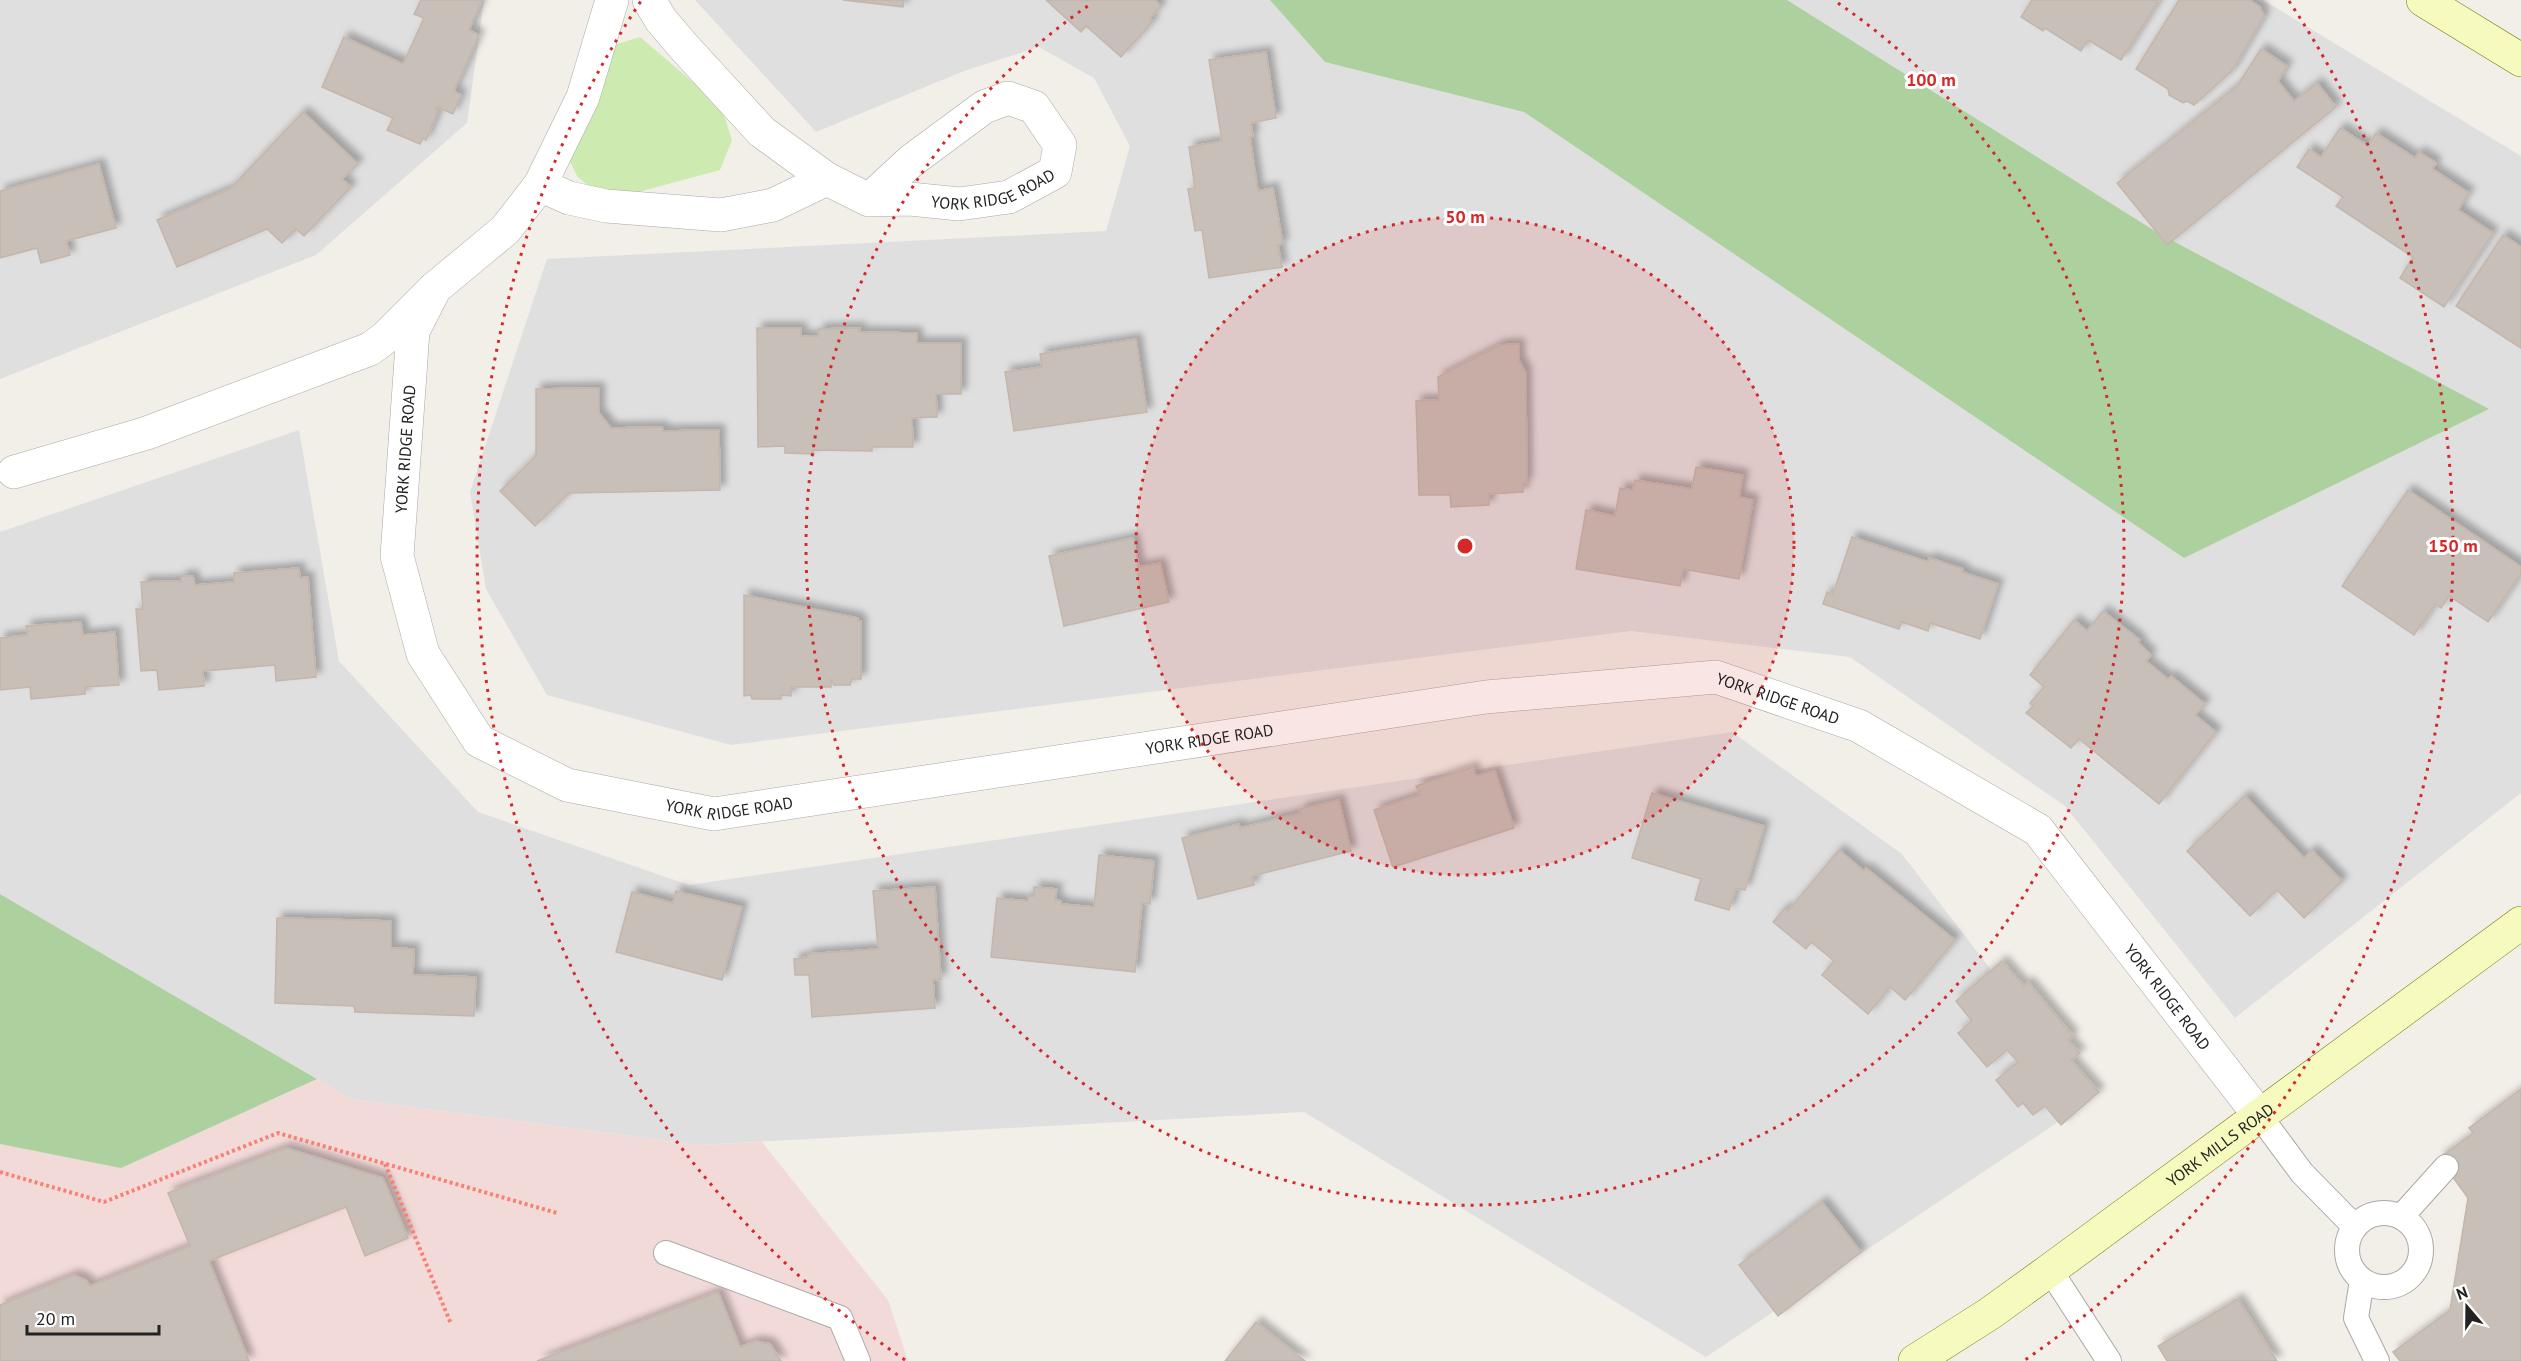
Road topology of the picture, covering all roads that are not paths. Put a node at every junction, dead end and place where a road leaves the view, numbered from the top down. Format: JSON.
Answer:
{"nodes":[{"id":1,"x":612,"y":0,"type":"edge"},
{"id":2,"x":649,"y":0,"type":"edge"},
{"id":3,"x":2423,"y":0,"type":"edge"},
{"id":4,"x":2521,"y":60,"type":"edge"},
{"id":5,"x":827,"y":179,"type":"junction"},
{"id":6,"x":540,"y":184,"type":"junction"},
{"id":7,"x":869,"y":200,"type":"junction"},
{"id":8,"x":435,"y":288,"type":"junction"},
{"id":9,"x":14,"y":472,"type":"dead end"},
{"id":10,"x":2521,"y":923,"type":"edge"},
{"id":11,"x":2259,"y":1115,"type":"junction"},
{"id":12,"x":2446,"y":1167,"type":"dead end"},
{"id":13,"x":2402,"y":1217,"type":"junction"},
{"id":14,"x":2355,"y":1227,"type":"junction"},
{"id":15,"x":666,"y":1253,"type":"dead end"},
{"id":16,"x":2050,"y":1270,"type":"junction"},
{"id":17,"x":2362,"y":1280,"type":"junction"},
{"id":18,"x":858,"y":1361,"type":"edge"},
{"id":19,"x":1915,"y":1361,"type":"edge"},
{"id":20,"x":2109,"y":1361,"type":"edge"},
{"id":21,"x":2377,"y":1361,"type":"edge"}],
"edges":[{"from":1,"to":6,"type":"street","name":"YORK RIDGE ROAD"},
{"from":2,"to":5,"type":"street","name":"YORK RIDGE ROAD"},
{"from":3,"to":4,"type":"main road"},
{"from":5,"to":6,"type":"street"},
{"from":5,"to":7,"type":"street","name":"YORK RIDGE ROAD"},
{"from":6,"to":8,"type":"street","name":"YORK RIDGE ROAD"},
{"from":7,"to":7,"type":"street","name":"YORK RIDGE ROAD"},
{"from":8,"to":9,"type":"street","name":"YORK RIDGE ROAD"},
{"from":8,"to":11,"type":"street","name":"YORK RIDGE ROAD"},
{"from":10,"to":11,"type":"main road","name":"YORK MILLS ROAD"},
{"from":11,"to":14,"type":"lane"},
{"from":11,"to":16,"type":"main road","name":"YORK MILLS ROAD"},
{"from":12,"to":13,"type":"lane"},
{"from":13,"to":14,"type":"lane"},
{"from":13,"to":17,"type":"lane"},
{"from":14,"to":17,"type":"lane"},
{"from":15,"to":18,"type":"lane"},
{"from":16,"to":19,"type":"main road","name":"YORK MILLS ROAD"},
{"from":16,"to":20,"type":"lane"},
{"from":17,"to":21,"type":"lane"}]}
